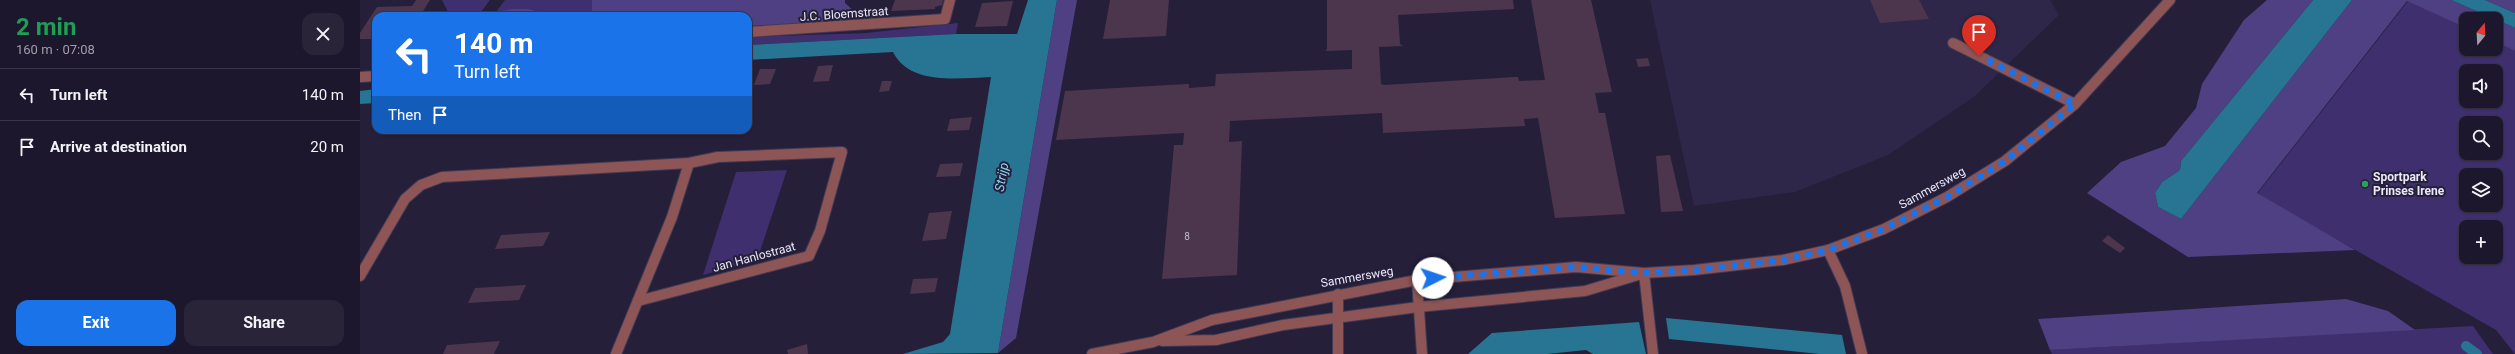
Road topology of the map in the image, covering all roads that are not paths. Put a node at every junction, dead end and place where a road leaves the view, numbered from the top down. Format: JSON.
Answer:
{"nodes":[{"id":1,"x":950,"y":0,"type":"edge"},
{"id":2,"x":2170,"y":0,"type":"edge"},
{"id":3,"x":752,"y":32,"type":"edge"},
{"id":4,"x":1953,"y":43,"type":"dead end"},
{"id":5,"x":372,"y":76,"type":"edge"},
{"id":6,"x":360,"y":77,"type":"edge"},
{"id":7,"x":2075,"y":104,"type":"junction"},
{"id":8,"x":689,"y":163,"type":"junction"},
{"id":9,"x":1828,"y":250,"type":"junction"},
{"id":10,"x":1644,"y":273,"type":"junction"},
{"id":11,"x":360,"y":276,"type":"edge"},
{"id":12,"x":1418,"y":280,"type":"junction"},
{"id":13,"x":1338,"y":294,"type":"junction"},
{"id":14,"x":638,"y":301,"type":"junction"},
{"id":15,"x":1418,"y":307,"type":"junction"},
{"id":16,"x":1337,"y":318,"type":"junction"},
{"id":17,"x":1153,"y":342,"type":"junction"},
{"id":18,"x":616,"y":354,"type":"edge"},
{"id":19,"x":1092,"y":354,"type":"edge"},
{"id":20,"x":1338,"y":354,"type":"edge"},
{"id":21,"x":1422,"y":354,"type":"edge"},
{"id":22,"x":1653,"y":354,"type":"edge"},
{"id":23,"x":1862,"y":354,"type":"edge"}],
"edges":[{"from":1,"to":3,"type":"street","name":"J.C. Bloemstraat"},
{"from":2,"to":7,"type":"street","name":"Sammersweg"},
{"from":4,"to":7,"type":"street"},
{"from":5,"to":6,"type":"street"},
{"from":7,"to":9,"type":"street","name":"Sammersweg"},
{"from":8,"to":11,"type":"street","name":"Jan Hanlostraat"},
{"from":8,"to":14,"type":"street"},
{"from":8,"to":14,"type":"street","name":"Jan Hanlostraat"},
{"from":9,"to":10,"type":"street","name":"Sammersweg"},
{"from":9,"to":23,"type":"street"},
{"from":10,"to":12,"type":"street","name":"Sammersweg"},
{"from":10,"to":15,"type":"street","name":"Sammersweg"},
{"from":10,"to":22,"type":"street"},
{"from":12,"to":13,"type":"street","name":"Sammersweg"},
{"from":12,"to":15,"type":"street"},
{"from":13,"to":16,"type":"street"},
{"from":13,"to":17,"type":"street","name":"Sammersweg"},
{"from":14,"to":18,"type":"street"},
{"from":15,"to":16,"type":"street","name":"Sammersweg"},
{"from":15,"to":21,"type":"street"},
{"from":16,"to":17,"type":"street","name":"Sammersweg"},
{"from":16,"to":20,"type":"street"},
{"from":17,"to":19,"type":"street","name":"Sammersweg"}]}
